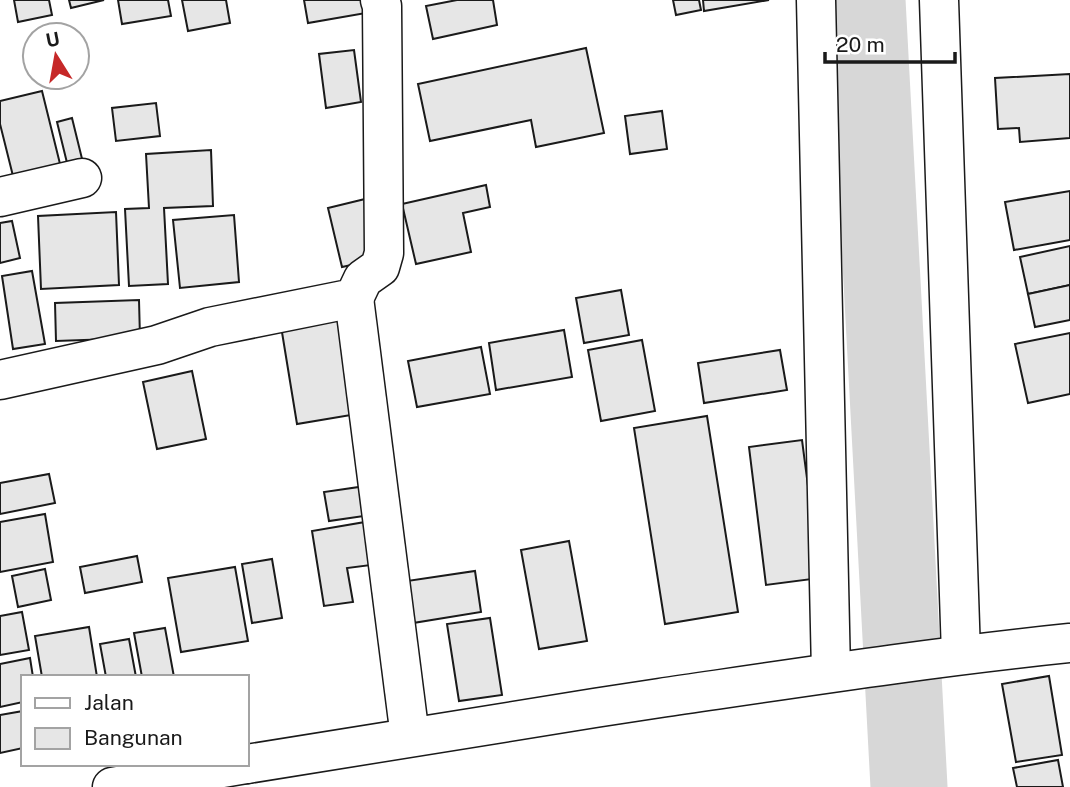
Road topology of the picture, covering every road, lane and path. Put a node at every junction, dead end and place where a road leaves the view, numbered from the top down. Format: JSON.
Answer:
{"nodes":[{"id":1,"x":380,"y":0,"type":"edge"},
{"id":2,"x":816,"y":0,"type":"edge"},
{"id":3,"x":939,"y":0,"type":"edge"},
{"id":4,"x":82,"y":178,"type":"dead end"},
{"id":5,"x":0,"y":197,"type":"edge"},
{"id":6,"x":354,"y":298,"type":"junction"},
{"id":7,"x":0,"y":380,"type":"edge"},
{"id":8,"x":1070,"y":643,"type":"edge"},
{"id":9,"x":945,"y":657,"type":"junction"},
{"id":10,"x":836,"y":672,"type":"junction"},
{"id":11,"x":410,"y":737,"type":"junction"},
{"id":12,"x":248,"y":764,"type":"edge"},
{"id":13,"x":235,"y":766,"type":"edge"},
{"id":14,"x":112,"y":787,"type":"edge"}],
"edges":[{"from":1,"to":6,"type":"street"},
{"from":2,"to":10,"type":"street"},
{"from":3,"to":9,"type":"street"},
{"from":4,"to":5,"type":"street"},
{"from":6,"to":7,"type":"street"},
{"from":6,"to":11,"type":"street"},
{"from":8,"to":9,"type":"street"},
{"from":9,"to":10,"type":"street"},
{"from":10,"to":11,"type":"street"},
{"from":11,"to":12,"type":"street"},
{"from":13,"to":14,"type":"street"}]}
